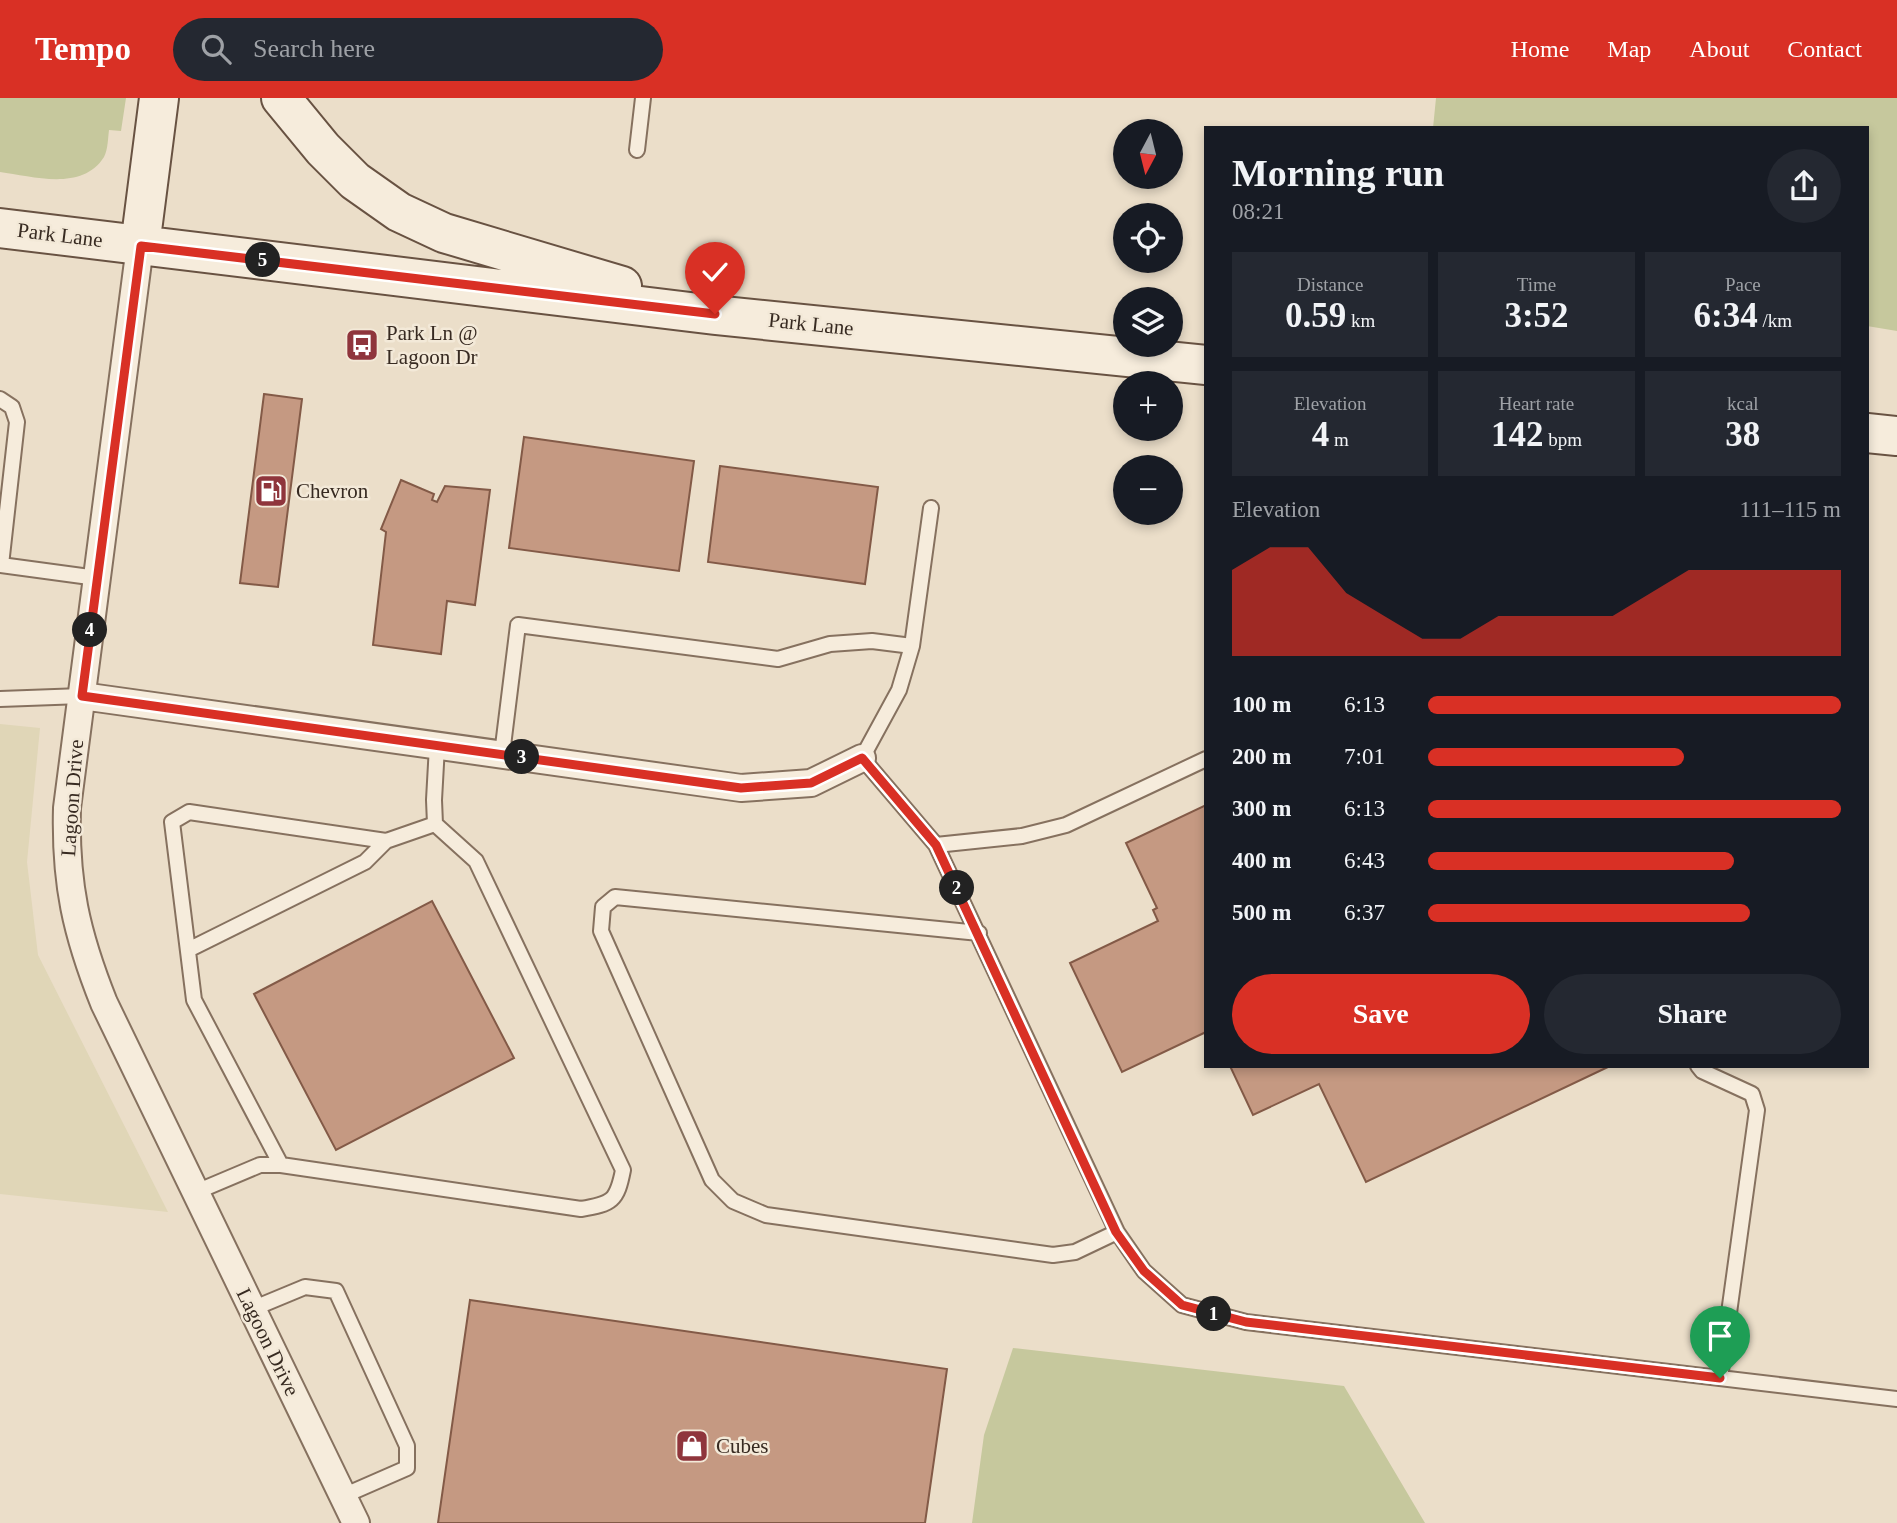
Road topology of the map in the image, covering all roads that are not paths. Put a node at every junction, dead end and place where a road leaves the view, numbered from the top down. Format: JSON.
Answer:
{"nodes":[{"id":1,"x":159,"y":98,"type":"edge"},
{"id":2,"x":281,"y":98,"type":"edge"},
{"id":3,"x":643,"y":98,"type":"edge"},
{"id":4,"x":636,"y":149,"type":"dead end"},
{"id":5,"x":0,"y":228,"type":"edge"},
{"id":6,"x":141,"y":246,"type":"junction"},
{"id":7,"x":715,"y":314,"type":"junction"},
{"id":8,"x":1204,"y":365,"type":"edge"},
{"id":9,"x":0,"y":399,"type":"edge"},
{"id":10,"x":1869,"y":433,"type":"edge"},
{"id":11,"x":1897,"y":436,"type":"edge"},
{"id":12,"x":931,"y":508,"type":"dead end"},
{"id":13,"x":1,"y":570,"type":"edge"},
{"id":14,"x":97,"y":578,"type":"junction"},
{"id":15,"x":912,"y":646,"type":"junction"},
{"id":16,"x":82,"y":696,"type":"junction"},
{"id":17,"x":0,"y":699,"type":"edge"},
{"id":18,"x":437,"y":746,"type":"junction"},
{"id":19,"x":502,"y":754,"type":"junction"},
{"id":20,"x":862,"y":758,"type":"junction"},
{"id":21,"x":1204,"y":760,"type":"edge"},
{"id":22,"x":435,"y":824,"type":"junction"},
{"id":23,"x":386,"y":841,"type":"junction"},
{"id":24,"x":936,"y":845,"type":"junction"},
{"id":25,"x":979,"y":933,"type":"junction"},
{"id":26,"x":188,"y":950,"type":"junction"},
{"id":27,"x":1700,"y":1068,"type":"edge"},
{"id":28,"x":282,"y":1164,"type":"junction"},
{"id":29,"x":196,"y":1192,"type":"junction"},
{"id":30,"x":1116,"y":1232,"type":"junction"},
{"id":31,"x":252,"y":1309,"type":"junction"},
{"id":32,"x":1720,"y":1378,"type":"junction"},
{"id":33,"x":1897,"y":1399,"type":"edge"},
{"id":34,"x":343,"y":1496,"type":"junction"},
{"id":35,"x":356,"y":1523,"type":"edge"}],
"edges":[{"from":1,"to":6,"type":"main road","name":"Lagoon Drive"},
{"from":2,"to":7,"type":"main road"},
{"from":3,"to":4,"type":"lane"},
{"from":5,"to":6,"type":"main road","name":"Park Lane"},
{"from":6,"to":7,"type":"main road","name":"Park Lane"},
{"from":6,"to":14,"type":"street","name":"Lagoon Drive"},
{"from":7,"to":8,"type":"main road","name":"Park Lane"},
{"from":9,"to":13,"type":"lane"},
{"from":10,"to":11,"type":"main road"},
{"from":12,"to":15,"type":"lane"},
{"from":13,"to":14,"type":"lane"},
{"from":14,"to":16,"type":"street","name":"Lagoon Drive"},
{"from":15,"to":19,"type":"lane"},
{"from":15,"to":20,"type":"lane"},
{"from":16,"to":17,"type":"lane"},
{"from":16,"to":18,"type":"street"},
{"from":16,"to":29,"type":"street","name":"Lagoon Drive"},
{"from":18,"to":19,"type":"street"},
{"from":18,"to":22,"type":"lane"},
{"from":19,"to":20,"type":"street"},
{"from":20,"to":24,"type":"lane"},
{"from":21,"to":24,"type":"lane"},
{"from":22,"to":23,"type":"lane"},
{"from":22,"to":28,"type":"lane"},
{"from":23,"to":26,"type":"lane"},
{"from":23,"to":26,"type":"lane"},
{"from":24,"to":25,"type":"lane"},
{"from":25,"to":30,"type":"lane"},
{"from":25,"to":30,"type":"lane"},
{"from":26,"to":28,"type":"lane"},
{"from":27,"to":32,"type":"lane"},
{"from":28,"to":29,"type":"lane"},
{"from":29,"to":31,"type":"street","name":"Lagoon Drive"},
{"from":30,"to":32,"type":"lane"},
{"from":31,"to":34,"type":"street","name":"Lagoon Drive"},
{"from":31,"to":34,"type":"lane"},
{"from":32,"to":33,"type":"lane"},
{"from":34,"to":35,"type":"street","name":"Lagoon Drive"}]}
